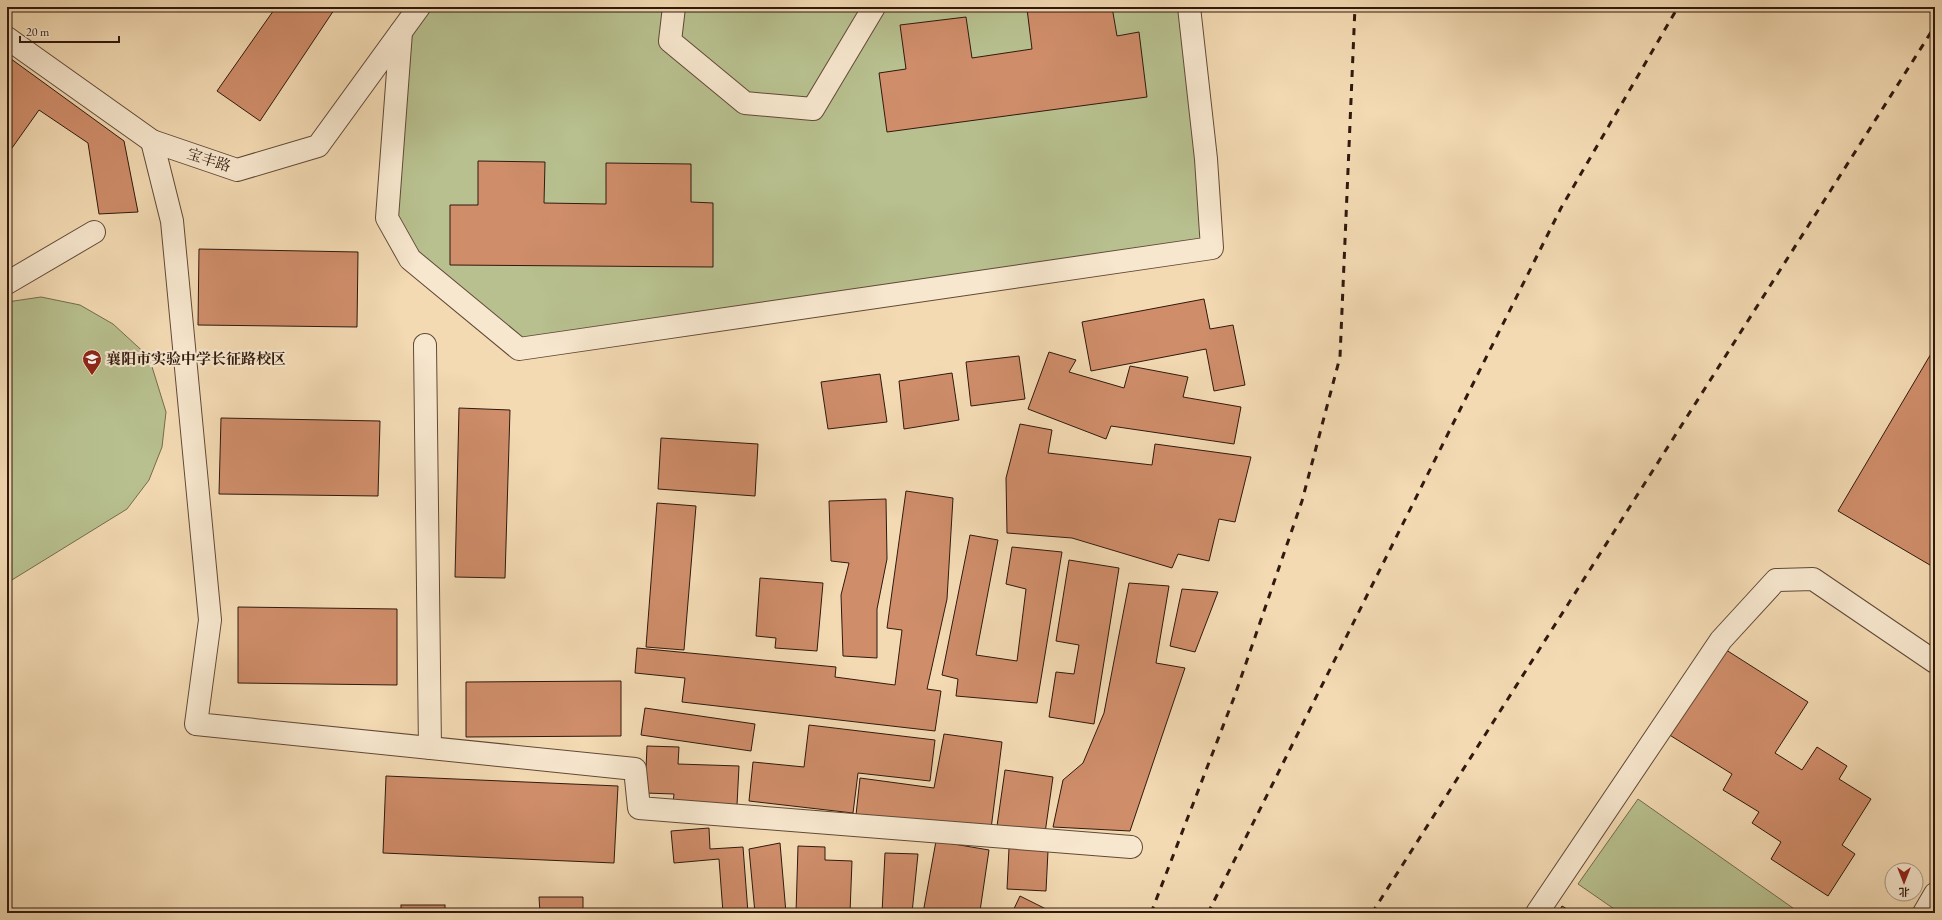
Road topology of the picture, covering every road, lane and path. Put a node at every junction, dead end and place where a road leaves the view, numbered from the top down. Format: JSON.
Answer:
{"nodes":[{"id":1,"x":419,"y":7,"type":"edge"},
{"id":2,"x":674,"y":7,"type":"edge"},
{"id":3,"x":874,"y":7,"type":"edge"},
{"id":4,"x":1189,"y":7,"type":"edge"},
{"id":5,"x":401,"y":32,"type":"junction"},
{"id":6,"x":7,"y":38,"type":"edge"},
{"id":7,"x":152,"y":141,"type":"junction"},
{"id":8,"x":94,"y":232,"type":"dead end"},
{"id":9,"x":7,"y":284,"type":"edge"},
{"id":10,"x":425,"y":345,"type":"dead end"},
{"id":11,"x":1935,"y":662,"type":"edge"},
{"id":12,"x":430,"y":748,"type":"junction"},
{"id":13,"x":1131,"y":847,"type":"dead end"},
{"id":14,"x":1935,"y":894,"type":"edge"},
{"id":15,"x":1537,"y":913,"type":"edge"},
{"id":16,"x":1924,"y":913,"type":"edge"}],
"edges":[{"from":1,"to":5,"type":"street","name":"宝丰路"},
{"from":2,"to":3,"type":"street"},
{"from":4,"to":5,"type":"street"},
{"from":5,"to":7,"type":"street","name":"宝丰路"},
{"from":6,"to":7,"type":"street","name":"宝丰路"},
{"from":7,"to":12,"type":"street"},
{"from":8,"to":9,"type":"street"},
{"from":10,"to":12,"type":"street"},
{"from":11,"to":15,"type":"street"},
{"from":12,"to":13,"type":"street"},
{"from":14,"to":16,"type":"street"}]}
